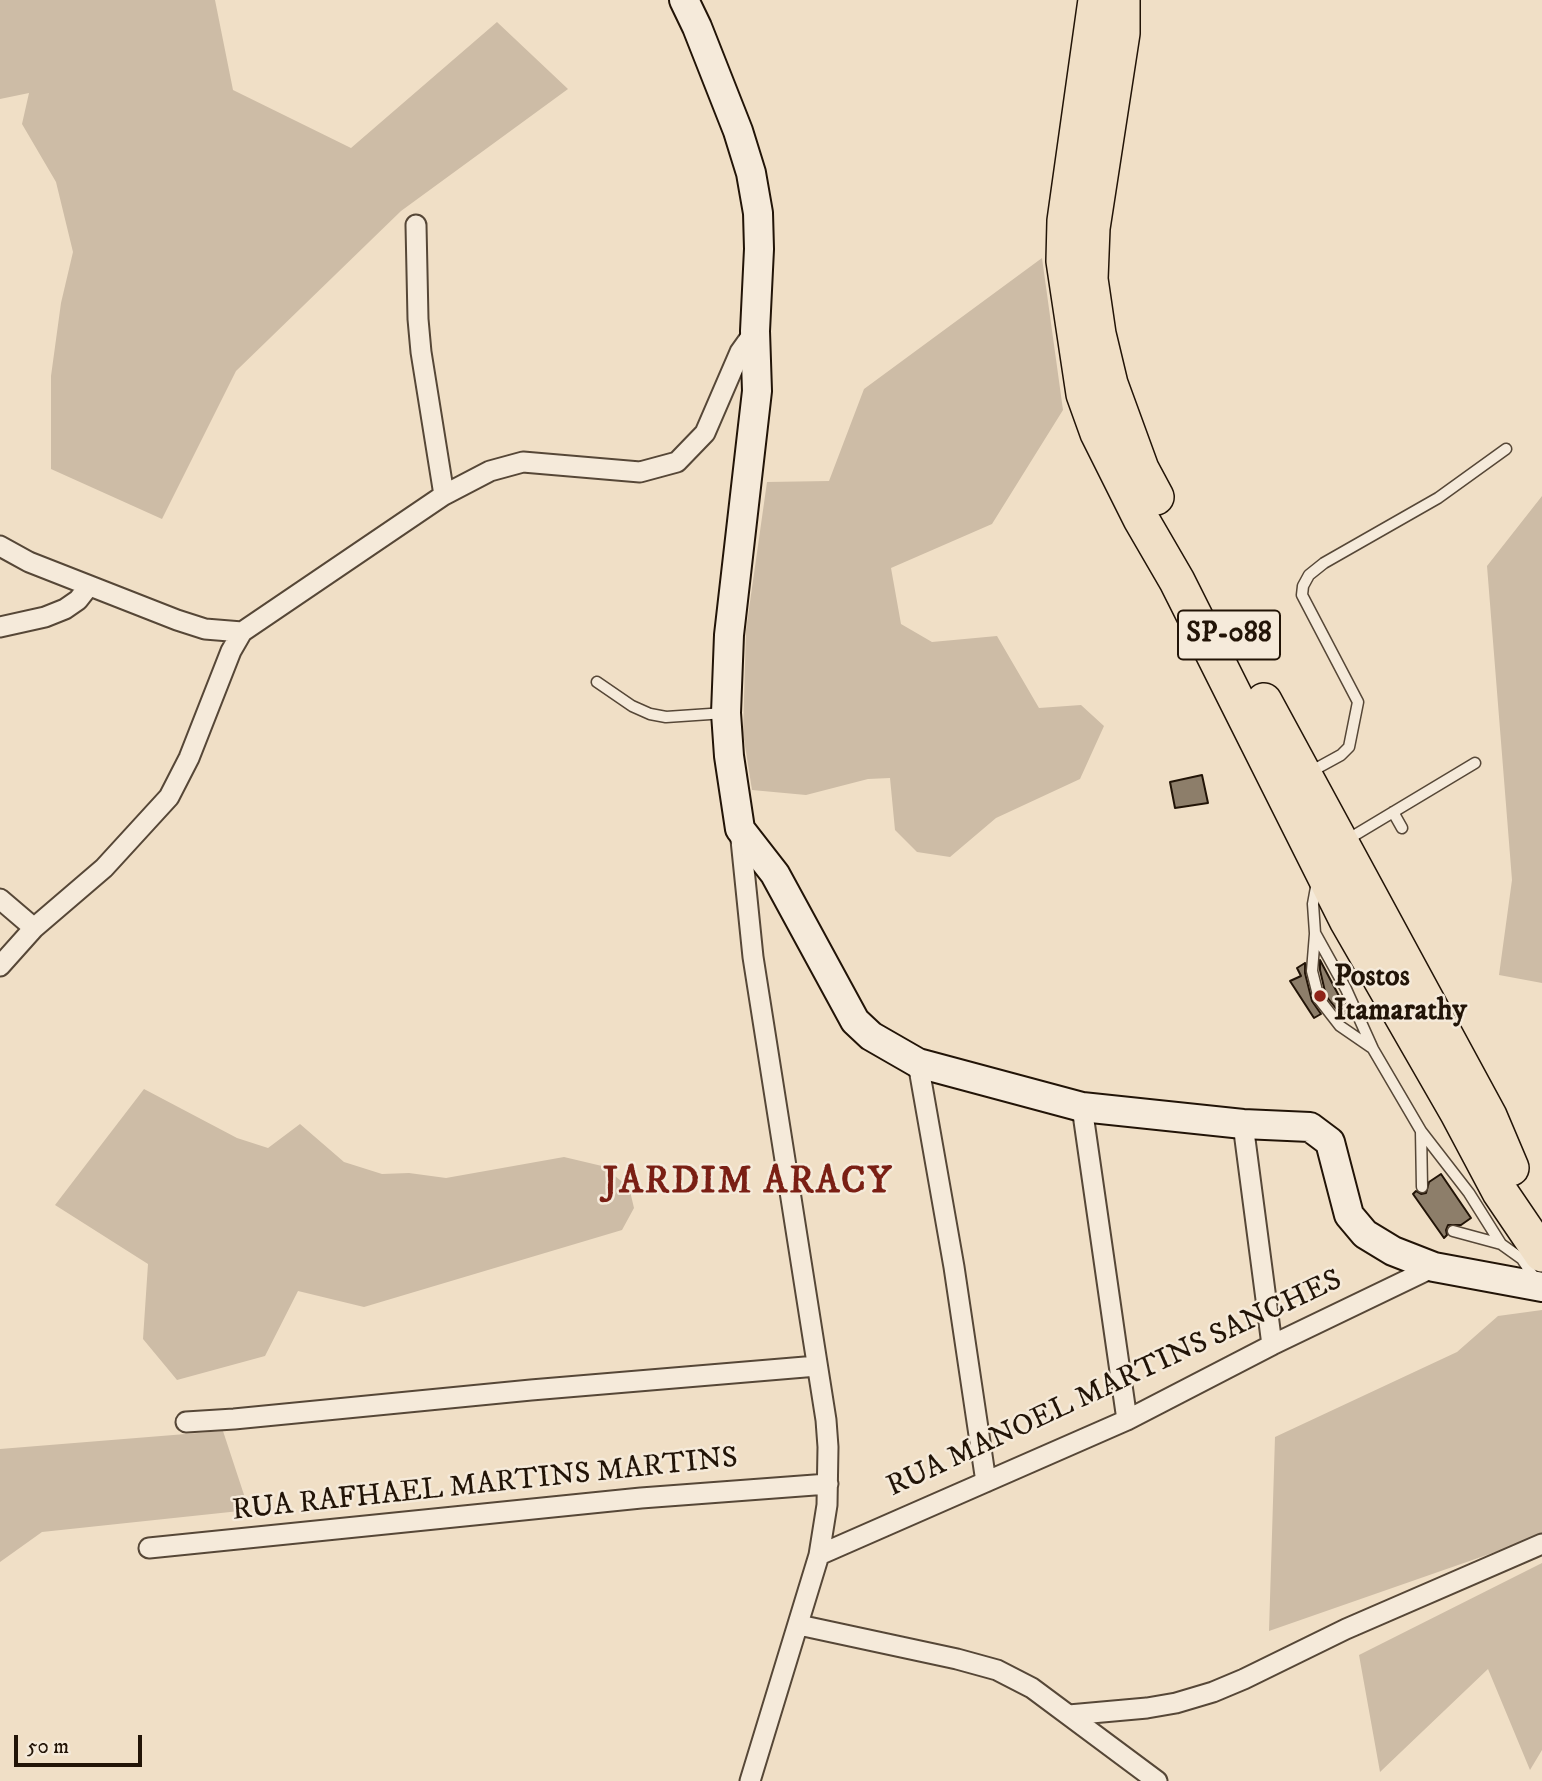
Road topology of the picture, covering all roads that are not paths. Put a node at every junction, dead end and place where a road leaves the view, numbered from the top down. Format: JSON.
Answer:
{"nodes":[{"id":1,"x":684,"y":0,"type":"edge"},
{"id":2,"x":1096,"y":0,"type":"edge"},
{"id":3,"x":1122,"y":0,"type":"edge"},
{"id":4,"x":416,"y":225,"type":"dead end"},
{"id":5,"x":755,"y":331,"type":"junction"},
{"id":6,"x":1506,"y":449,"type":"dead end"},
{"id":7,"x":444,"y":495,"type":"junction"},
{"id":8,"x":0,"y":546,"type":"edge"},
{"id":9,"x":89,"y":586,"type":"junction"},
{"id":10,"x":0,"y":627,"type":"edge"},
{"id":11,"x":242,"y":632,"type":"junction"},
{"id":12,"x":597,"y":682,"type":"dead end"},
{"id":13,"x":726,"y":713,"type":"junction"},
{"id":14,"x":1475,"y":763,"type":"dead end"},
{"id":15,"x":1303,"y":775,"type":"junction"},
{"id":16,"x":1393,"y":812,"type":"junction"},
{"id":17,"x":1402,"y":828,"type":"dead end"},
{"id":18,"x":740,"y":829,"type":"junction"},
{"id":19,"x":1331,"y":854,"type":"junction"},
{"id":20,"x":0,"y":899,"type":"edge"},
{"id":21,"x":34,"y":928,"type":"junction"},
{"id":22,"x":1315,"y":933,"type":"junction"},
{"id":23,"x":1383,"y":950,"type":"junction"},
{"id":24,"x":0,"y":966,"type":"edge"},
{"id":25,"x":1373,"y":1049,"type":"junction"},
{"id":26,"x":918,"y":1063,"type":"junction"},
{"id":27,"x":1082,"y":1107,"type":"junction"},
{"id":28,"x":1243,"y":1124,"type":"junction"},
{"id":29,"x":1422,"y":1131,"type":"junction"},
{"id":30,"x":1422,"y":1187,"type":"dead end"},
{"id":31,"x":1542,"y":1223,"type":"edge"},
{"id":32,"x":1452,"y":1231,"type":"dead end"},
{"id":33,"x":1501,"y":1244,"type":"junction"},
{"id":34,"x":1434,"y":1267,"type":"junction"},
{"id":35,"x":1541,"y":1276,"type":"edge"},
{"id":36,"x":1272,"y":1345,"type":"junction"},
{"id":37,"x":817,"y":1366,"type":"junction"},
{"id":38,"x":1127,"y":1420,"type":"junction"},
{"id":39,"x":186,"y":1422,"type":"dead end"},
{"id":40,"x":986,"y":1482,"type":"junction"},
{"id":41,"x":828,"y":1484,"type":"junction"},
{"id":42,"x":1542,"y":1544,"type":"edge"},
{"id":43,"x":149,"y":1548,"type":"dead end"},
{"id":44,"x":819,"y":1555,"type":"junction"},
{"id":45,"x":799,"y":1625,"type":"junction"},
{"id":46,"x":1069,"y":1715,"type":"junction"},
{"id":47,"x":750,"y":1781,"type":"edge"},
{"id":48,"x":1157,"y":1781,"type":"edge"}],
"edges":[{"from":1,"to":5,"type":"main road"},
{"from":2,"to":19,"type":"highway","number":"SP-088"},
{"from":3,"to":15,"type":"highway","number":"SP-088"},
{"from":4,"to":7,"type":"street"},
{"from":5,"to":7,"type":"street"},
{"from":5,"to":13,"type":"main road"},
{"from":6,"to":15,"type":"lane"},
{"from":7,"to":11,"type":"street"},
{"from":8,"to":9,"type":"street"},
{"from":9,"to":10,"type":"street"},
{"from":9,"to":11,"type":"street"},
{"from":11,"to":21,"type":"street"},
{"from":12,"to":13,"type":"lane"},
{"from":13,"to":18,"type":"main road"},
{"from":14,"to":16,"type":"lane"},
{"from":15,"to":19,"type":"highway","number":"SP-088"},
{"from":16,"to":17,"type":"lane"},
{"from":16,"to":19,"type":"lane"},
{"from":18,"to":26,"type":"main road"},
{"from":18,"to":37,"type":"street"},
{"from":19,"to":22,"type":"lane"},
{"from":19,"to":23,"type":"highway","number":"SP-088"},
{"from":20,"to":21,"type":"street"},
{"from":21,"to":24,"type":"street"},
{"from":22,"to":25,"type":"lane"},
{"from":22,"to":25,"type":"lane"},
{"from":23,"to":31,"type":"highway","number":"SP-088"},
{"from":23,"to":35,"type":"highway","number":"SP-088"},
{"from":25,"to":29,"type":"lane"},
{"from":26,"to":27,"type":"main road"},
{"from":26,"to":40,"type":"street"},
{"from":27,"to":28,"type":"main road"},
{"from":27,"to":38,"type":"street"},
{"from":28,"to":34,"type":"main road"},
{"from":28,"to":36,"type":"street"},
{"from":29,"to":30,"type":"lane"},
{"from":29,"to":33,"type":"lane"},
{"from":32,"to":33,"type":"lane"},
{"from":33,"to":35,"type":"lane"},
{"from":34,"to":35,"type":"main road"},
{"from":34,"to":36,"type":"street","name":"RUA MANOEL MARTINS SANCHES"},
{"from":36,"to":38,"type":"street","name":"RUA MANOEL MARTINS SANCHES"},
{"from":37,"to":39,"type":"street"},
{"from":37,"to":41,"type":"street"},
{"from":38,"to":40,"type":"street","name":"RUA MANOEL MARTINS SANCHES"},
{"from":40,"to":44,"type":"street","name":"RUA MANOEL MARTINS SANCHES"},
{"from":41,"to":43,"type":"street","name":"RUA RAFHAEL MARTINS MARTINS"},
{"from":41,"to":44,"type":"street"},
{"from":42,"to":46,"type":"street"},
{"from":44,"to":45,"type":"street"},
{"from":45,"to":46,"type":"street"},
{"from":45,"to":47,"type":"street"},
{"from":46,"to":48,"type":"street"}]}
